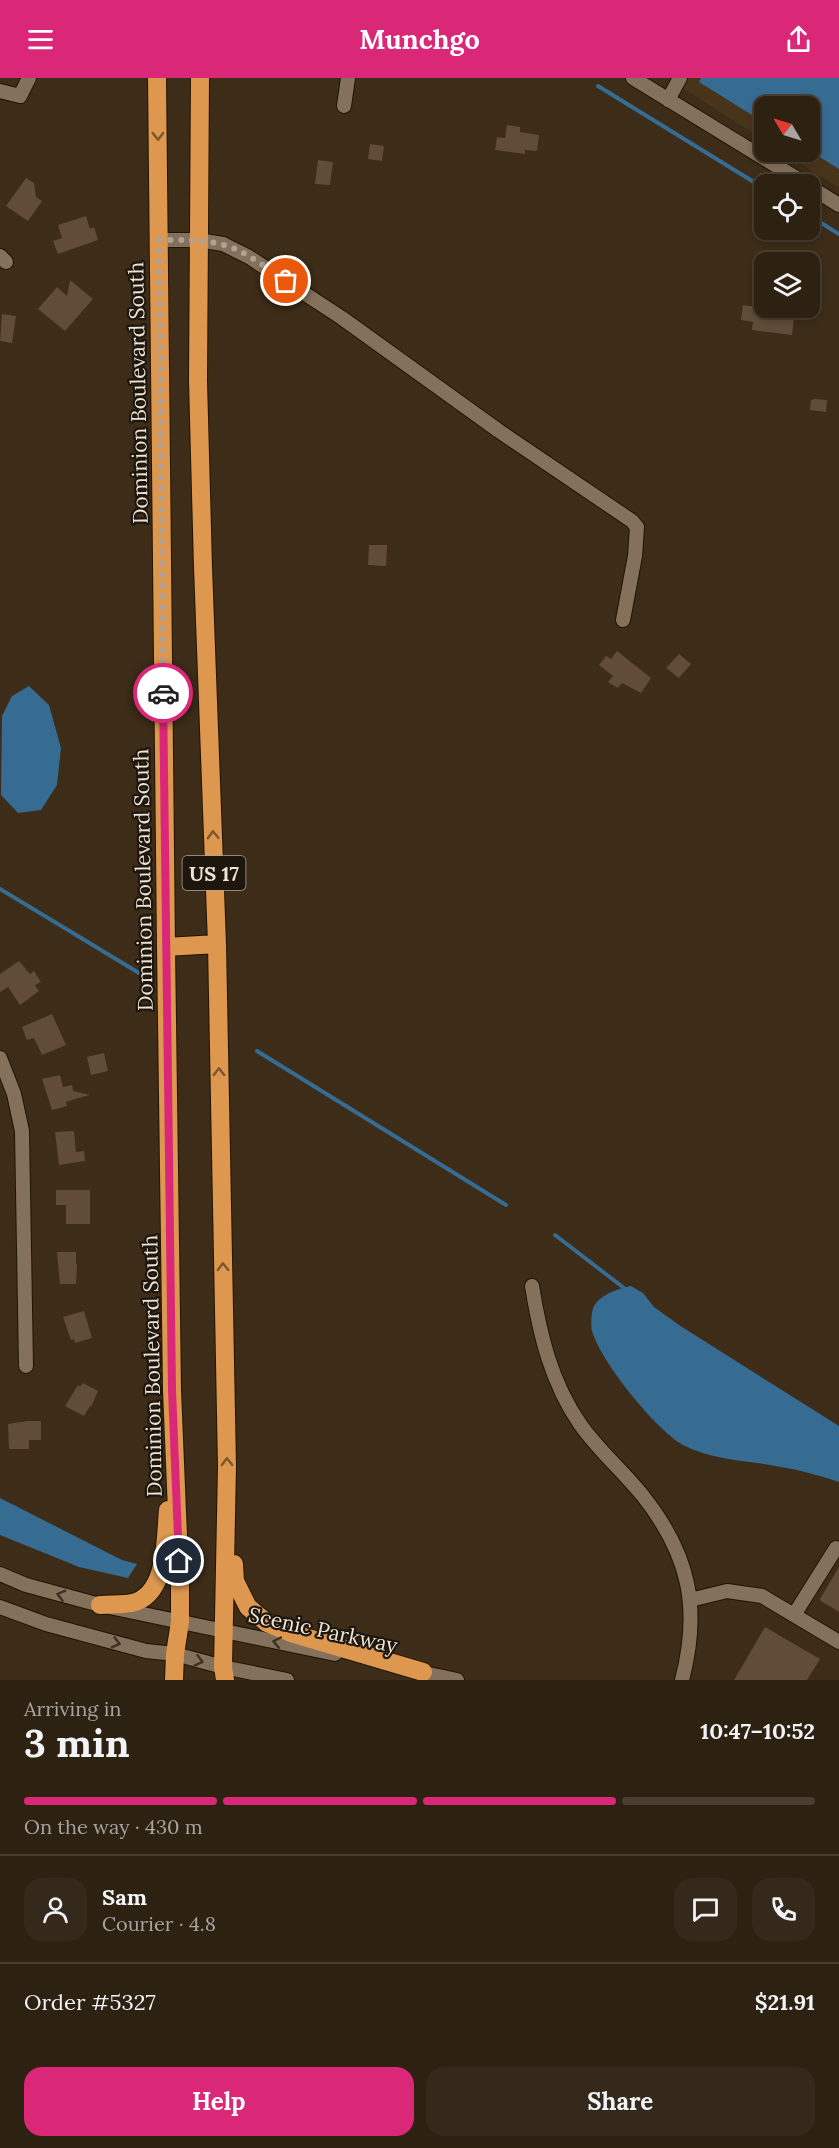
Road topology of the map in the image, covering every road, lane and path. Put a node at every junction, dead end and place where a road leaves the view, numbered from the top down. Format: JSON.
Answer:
{"nodes":[{"id":1,"x":29,"y":78,"type":"edge"},
{"id":2,"x":157,"y":78,"type":"edge"},
{"id":3,"x":200,"y":78,"type":"edge"},
{"id":4,"x":348,"y":78,"type":"edge"},
{"id":5,"x":633,"y":78,"type":"edge"},
{"id":6,"x":680,"y":78,"type":"edge"},
{"id":7,"x":0,"y":91,"type":"edge"},
{"id":8,"x":668,"y":100,"type":"junction"},
{"id":9,"x":344,"y":106,"type":"dead end"},
{"id":10,"x":790,"y":174,"type":"edge"},
{"id":11,"x":820,"y":193,"type":"edge"},
{"id":12,"x":839,"y":205,"type":"edge"},
{"id":13,"x":159,"y":240,"type":"junction"},
{"id":14,"x":198,"y":240,"type":"junction"},
{"id":15,"x":623,"y":620,"type":"dead end"},
{"id":16,"x":217,"y":944,"type":"junction"},
{"id":17,"x":165,"y":947,"type":"junction"},
{"id":18,"x":0,"y":1058,"type":"edge"},
{"id":19,"x":532,"y":1286,"type":"dead end"},
{"id":20,"x":26,"y":1366,"type":"dead end"},
{"id":21,"x":175,"y":1446,"type":"junction"},
{"id":22,"x":227,"y":1498,"type":"junction"},
{"id":23,"x":839,"y":1550,"type":"edge"},
{"id":24,"x":0,"y":1574,"type":"edge"},
{"id":25,"x":690,"y":1600,"type":"junction"},
{"id":26,"x":100,"y":1605,"type":"junction"},
{"id":27,"x":0,"y":1607,"type":"edge"},
{"id":28,"x":794,"y":1615,"type":"junction"},
{"id":29,"x":180,"y":1622,"type":"junction"},
{"id":30,"x":225,"y":1631,"type":"junction"},
{"id":31,"x":839,"y":1642,"type":"edge"},
{"id":32,"x":175,"y":1654,"type":"junction"},
{"id":33,"x":423,"y":1672,"type":"junction"},
{"id":34,"x":224,"y":1674,"type":"edge"},
{"id":35,"x":174,"y":1680,"type":"edge"},
{"id":36,"x":287,"y":1680,"type":"edge"},
{"id":37,"x":457,"y":1680,"type":"edge"},
{"id":38,"x":682,"y":1680,"type":"edge"}],
"edges":[{"from":1,"to":7,"type":"street"},
{"from":2,"to":13,"type":"highway","name":"Dominion Boulevard South","number":"US 17","one_way":true},
{"from":3,"to":14,"type":"highway","number":"US 17"},
{"from":4,"to":9,"type":"street"},
{"from":5,"to":8,"type":"street"},
{"from":6,"to":8,"type":"street"},
{"from":8,"to":10,"type":"street"},
{"from":11,"to":12,"type":"street"},
{"from":13,"to":14,"type":"street"},
{"from":13,"to":17,"type":"highway","name":"Dominion Boulevard South","number":"US 17"},
{"from":14,"to":15,"type":"street"},
{"from":16,"to":14,"type":"highway","number":"US 17","one_way":true},
{"from":16,"to":17,"type":"highway"},
{"from":22,"to":16,"type":"highway","number":"US 17","one_way":true},
{"from":17,"to":21,"type":"highway","name":"Dominion Boulevard South","number":"US 17"},
{"from":18,"to":20,"type":"street"},
{"from":19,"to":25,"type":"street"},
{"from":21,"to":26,"type":"highway"},
{"from":21,"to":29,"type":"highway","name":"Dominion Boulevard South","number":"US 17"},
{"from":22,"to":30,"type":"highway","number":"US 17"},
{"from":22,"to":33,"type":"highway"},
{"from":23,"to":28,"type":"street"},
{"from":26,"to":24,"type":"street","name":"Scenic Parkway","one_way":true},
{"from":25,"to":28,"type":"street"},
{"from":25,"to":38,"type":"street"},
{"from":26,"to":29,"type":"street","name":"Scenic Parkway"},
{"from":27,"to":32,"type":"street","one_way":true},
{"from":28,"to":31,"type":"street"},
{"from":29,"to":30,"type":"street","name":"Scenic Parkway"},
{"from":29,"to":32,"type":"highway","name":"Dominion Boulevard South","number":"US 17"},
{"from":33,"to":30,"type":"street","name":"Scenic Parkway","one_way":true},
{"from":30,"to":34,"type":"highway","number":"US 17"},
{"from":32,"to":34,"type":"street","one_way":true},
{"from":32,"to":35,"type":"highway","name":"Dominion Boulevard South","number":"US 17"},
{"from":33,"to":37,"type":"street","name":"Scenic Parkway"},
{"from":34,"to":36,"type":"street"}]}
